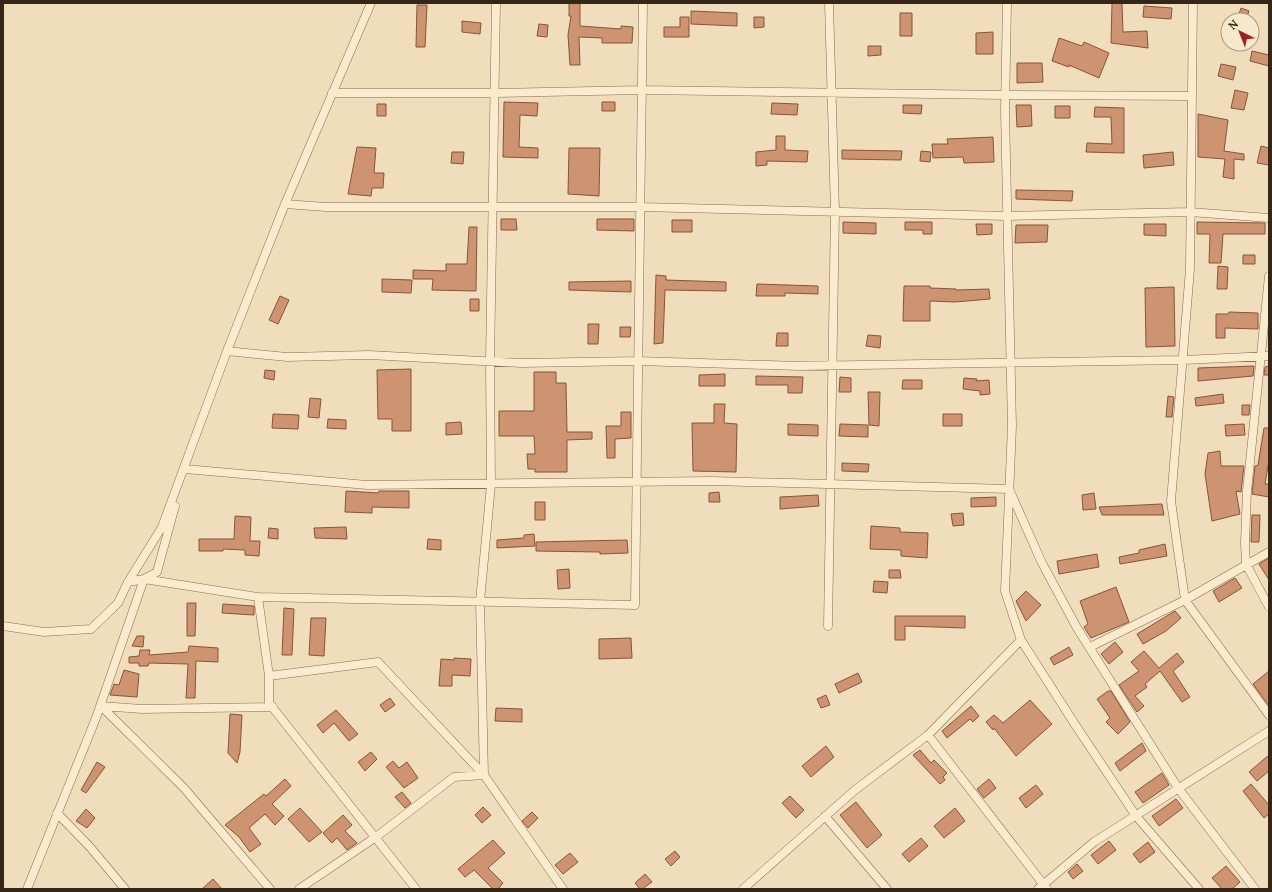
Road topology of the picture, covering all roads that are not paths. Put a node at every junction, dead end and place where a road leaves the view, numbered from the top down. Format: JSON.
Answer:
{"nodes":[{"id":1,"x":371,"y":3,"type":"edge"},
{"id":2,"x":496,"y":3,"type":"edge"},
{"id":3,"x":643,"y":3,"type":"edge"},
{"id":4,"x":829,"y":3,"type":"edge"},
{"id":5,"x":1007,"y":3,"type":"edge"},
{"id":6,"x":1193,"y":3,"type":"edge"},
{"id":7,"x":642,"y":90,"type":"junction"},
{"id":8,"x":332,"y":93,"type":"junction"},
{"id":9,"x":496,"y":93,"type":"junction"},
{"id":10,"x":831,"y":93,"type":"junction"},
{"id":11,"x":1005,"y":95,"type":"junction"},
{"id":12,"x":1192,"y":96,"type":"junction"},
{"id":13,"x":285,"y":204,"type":"junction"},
{"id":14,"x":640,"y":207,"type":"junction"},
{"id":15,"x":492,"y":208,"type":"junction"},
{"id":16,"x":835,"y":212,"type":"junction"},
{"id":17,"x":1190,"y":212,"type":"junction"},
{"id":18,"x":1007,"y":216,"type":"junction"},
{"id":19,"x":1269,"y":218,"type":"edge"},
{"id":20,"x":1269,"y":276,"type":"edge"},
{"id":21,"x":227,"y":351,"type":"junction"},
{"id":22,"x":1266,"y":356,"type":"edge"},
{"id":23,"x":1183,"y":360,"type":"junction"},
{"id":24,"x":490,"y":361,"type":"junction"},
{"id":25,"x":638,"y":361,"type":"junction"},
{"id":26,"x":1011,"y":363,"type":"junction"},
{"id":27,"x":831,"y":365,"type":"junction"},
{"id":28,"x":185,"y":469,"type":"junction"},
{"id":29,"x":635,"y":481,"type":"junction"},
{"id":30,"x":830,"y":484,"type":"junction"},
{"id":31,"x":491,"y":485,"type":"junction"},
{"id":32,"x":1009,"y":489,"type":"junction"},
{"id":33,"x":1269,"y":552,"type":"edge"},
{"id":34,"x":1246,"y":564,"type":"junction"},
{"id":35,"x":144,"y":579,"type":"junction"},
{"id":36,"x":128,"y":582,"type":"junction"},
{"id":37,"x":258,"y":597,"type":"junction"},
{"id":38,"x":1185,"y":600,"type":"junction"},
{"id":39,"x":480,"y":601,"type":"junction"},
{"id":40,"x":1269,"y":607,"type":"edge"},
{"id":41,"x":3,"y":626,"type":"edge"},
{"id":42,"x":828,"y":626,"type":"dead end"},
{"id":43,"x":1021,"y":640,"type":"junction"},
{"id":44,"x":1090,"y":648,"type":"junction"},
{"id":45,"x":269,"y":676,"type":"junction"},
{"id":46,"x":101,"y":706,"type":"junction"},
{"id":47,"x":272,"y":707,"type":"junction"},
{"id":48,"x":1269,"y":715,"type":"edge"},
{"id":49,"x":1269,"y":731,"type":"edge"},
{"id":50,"x":928,"y":735,"type":"junction"},
{"id":51,"x":484,"y":775,"type":"junction"},
{"id":52,"x":1178,"y":788,"type":"junction"},
{"id":53,"x":57,"y":814,"type":"junction"},
{"id":54,"x":824,"y":816,"type":"junction"},
{"id":55,"x":1136,"y":816,"type":"junction"},
{"id":56,"x":376,"y":837,"type":"junction"},
{"id":57,"x":1043,"y":887,"type":"edge"},
{"id":58,"x":27,"y":889,"type":"edge"},
{"id":59,"x":125,"y":889,"type":"edge"},
{"id":60,"x":270,"y":889,"type":"edge"},
{"id":61,"x":299,"y":889,"type":"edge"},
{"id":62,"x":416,"y":889,"type":"edge"},
{"id":63,"x":563,"y":889,"type":"edge"},
{"id":64,"x":743,"y":889,"type":"edge"},
{"id":65,"x":886,"y":889,"type":"edge"},
{"id":66,"x":1199,"y":889,"type":"edge"},
{"id":67,"x":1255,"y":889,"type":"edge"}],
"edges":[{"from":1,"to":8,"type":"street"},
{"from":2,"to":9,"type":"street"},
{"from":3,"to":7,"type":"street"},
{"from":4,"to":10,"type":"street"},
{"from":5,"to":11,"type":"street"},
{"from":6,"to":12,"type":"street"},
{"from":7,"to":9,"type":"street"},
{"from":7,"to":10,"type":"street"},
{"from":7,"to":14,"type":"street"},
{"from":8,"to":9,"type":"street"},
{"from":8,"to":13,"type":"street"},
{"from":9,"to":15,"type":"street"},
{"from":10,"to":11,"type":"street"},
{"from":10,"to":16,"type":"street"},
{"from":11,"to":12,"type":"street"},
{"from":11,"to":18,"type":"street"},
{"from":12,"to":17,"type":"street"},
{"from":13,"to":15,"type":"street"},
{"from":13,"to":21,"type":"street"},
{"from":14,"to":15,"type":"street"},
{"from":14,"to":16,"type":"street"},
{"from":14,"to":25,"type":"street"},
{"from":15,"to":24,"type":"street"},
{"from":16,"to":18,"type":"street"},
{"from":16,"to":27,"type":"street"},
{"from":17,"to":18,"type":"street"},
{"from":17,"to":19,"type":"street"},
{"from":17,"to":23,"type":"street"},
{"from":18,"to":26,"type":"street"},
{"from":20,"to":22,"type":"street"},
{"from":21,"to":24,"type":"street"},
{"from":21,"to":28,"type":"street"},
{"from":22,"to":23,"type":"street"},
{"from":22,"to":34,"type":"street"},
{"from":23,"to":26,"type":"street"},
{"from":23,"to":38,"type":"street"},
{"from":24,"to":25,"type":"street"},
{"from":24,"to":31,"type":"street"},
{"from":25,"to":27,"type":"street"},
{"from":25,"to":29,"type":"street"},
{"from":26,"to":27,"type":"street"},
{"from":26,"to":32,"type":"street"},
{"from":27,"to":30,"type":"street"},
{"from":28,"to":31,"type":"street"},
{"from":28,"to":35,"type":"street"},
{"from":28,"to":36,"type":"street"},
{"from":29,"to":30,"type":"street"},
{"from":29,"to":31,"type":"street"},
{"from":29,"to":39,"type":"street"},
{"from":30,"to":32,"type":"street"},
{"from":30,"to":42,"type":"street"},
{"from":31,"to":39,"type":"street"},
{"from":32,"to":43,"type":"street"},
{"from":32,"to":44,"type":"street"},
{"from":33,"to":34,"type":"street"},
{"from":34,"to":38,"type":"street"},
{"from":34,"to":40,"type":"street"},
{"from":35,"to":36,"type":"street"},
{"from":35,"to":37,"type":"street"},
{"from":35,"to":46,"type":"street"},
{"from":36,"to":41,"type":"street"},
{"from":37,"to":39,"type":"street"},
{"from":37,"to":45,"type":"street"},
{"from":38,"to":44,"type":"street"},
{"from":38,"to":48,"type":"street"},
{"from":39,"to":51,"type":"street"},
{"from":43,"to":50,"type":"street"},
{"from":43,"to":55,"type":"street"},
{"from":44,"to":52,"type":"street"},
{"from":45,"to":47,"type":"street"},
{"from":45,"to":51,"type":"street"},
{"from":46,"to":47,"type":"street"},
{"from":46,"to":53,"type":"street"},
{"from":46,"to":60,"type":"street"},
{"from":47,"to":56,"type":"street"},
{"from":49,"to":52,"type":"street"},
{"from":50,"to":54,"type":"street"},
{"from":50,"to":57,"type":"street"},
{"from":51,"to":56,"type":"street"},
{"from":51,"to":63,"type":"street"},
{"from":52,"to":55,"type":"street"},
{"from":52,"to":67,"type":"street"},
{"from":53,"to":58,"type":"street"},
{"from":53,"to":59,"type":"street"},
{"from":54,"to":64,"type":"street"},
{"from":54,"to":65,"type":"street"},
{"from":55,"to":57,"type":"street"},
{"from":55,"to":66,"type":"street"},
{"from":56,"to":61,"type":"street"},
{"from":56,"to":62,"type":"street"}]}
